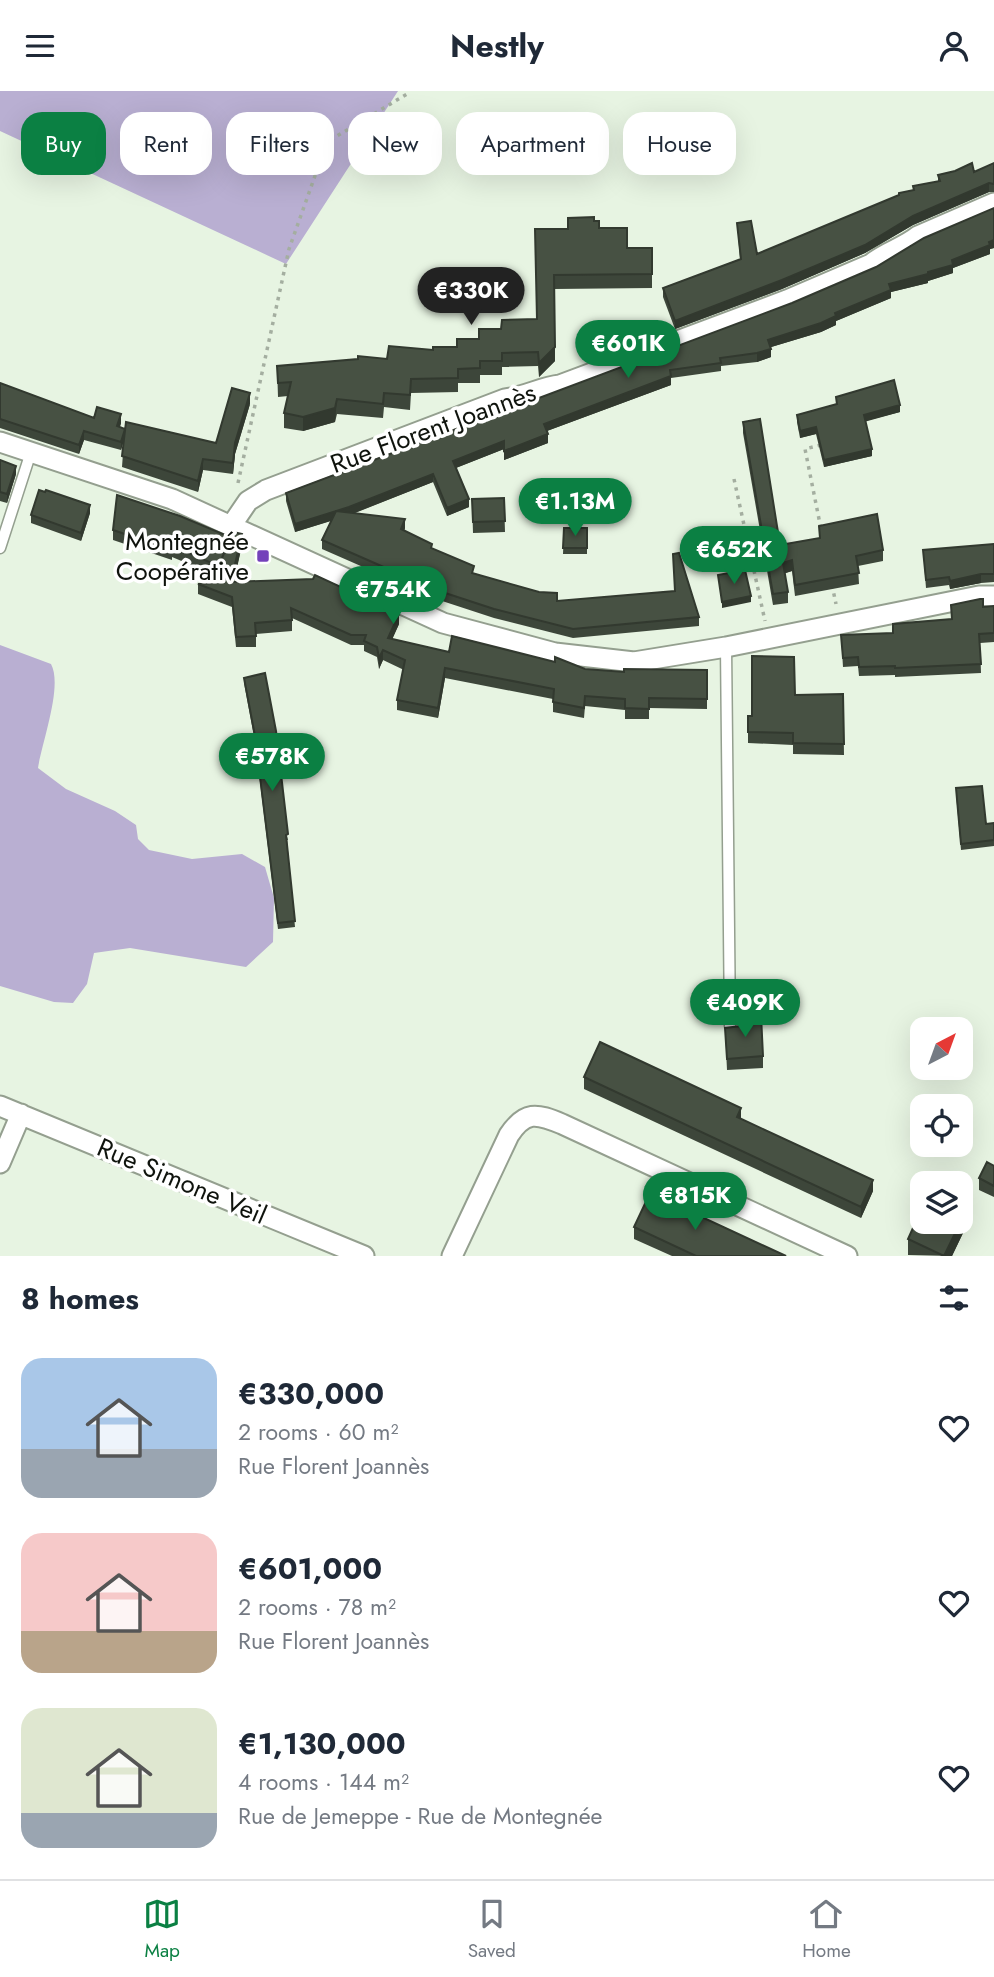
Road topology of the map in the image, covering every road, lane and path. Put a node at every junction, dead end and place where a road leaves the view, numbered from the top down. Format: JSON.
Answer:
{"nodes":[{"id":1,"x":407,"y":91,"type":"edge"},
{"id":2,"x":994,"y":203,"type":"edge"},
{"id":3,"x":0,"y":442,"type":"edge"},
{"id":4,"x":826,"y":444,"type":"edge"},
{"id":5,"x":30,"y":452,"type":"junction"},
{"id":6,"x":734,"y":479,"type":"dead end"},
{"id":7,"x":248,"y":502,"type":"junction"},
{"id":8,"x":231,"y":526,"type":"junction"},
{"id":9,"x":821,"y":529,"type":"edge"},
{"id":10,"x":0,"y":548,"type":"edge"},
{"id":11,"x":831,"y":580,"type":"edge"},
{"id":12,"x":994,"y":596,"type":"edge"},
{"id":13,"x":840,"y":624,"type":"junction"},
{"id":14,"x":769,"y":638,"type":"junction"},
{"id":15,"x":726,"y":647,"type":"junction"},
{"id":16,"x":730,"y":1026,"type":"edge"},
{"id":17,"x":0,"y":1106,"type":"edge"},
{"id":18,"x":21,"y":1114,"type":"junction"},
{"id":19,"x":0,"y":1163,"type":"edge"},
{"id":20,"x":364,"y":1256,"type":"edge"},
{"id":21,"x":452,"y":1256,"type":"edge"},
{"id":22,"x":846,"y":1256,"type":"edge"}],
"edges":[{"from":1,"to":7,"type":"path"},
{"from":2,"to":7,"type":"street","name":"Rue Florent Joannès"},
{"from":3,"to":5,"type":"street"},
{"from":4,"to":9,"type":"path"},
{"from":5,"to":8,"type":"street"},
{"from":5,"to":10,"type":"lane"},
{"from":6,"to":14,"type":"path"},
{"from":7,"to":8,"type":"street","name":"Rue Florent Joannès"},
{"from":8,"to":15,"type":"street"},
{"from":11,"to":13,"type":"path"},
{"from":12,"to":13,"type":"street"},
{"from":13,"to":14,"type":"street"},
{"from":14,"to":15,"type":"street"},
{"from":15,"to":16,"type":"lane"},
{"from":17,"to":18,"type":"street","name":"Rue Simone Veil"},
{"from":18,"to":19,"type":"street"},
{"from":18,"to":20,"type":"street","name":"Rue Simone Veil"},
{"from":21,"to":22,"type":"street"}]}
